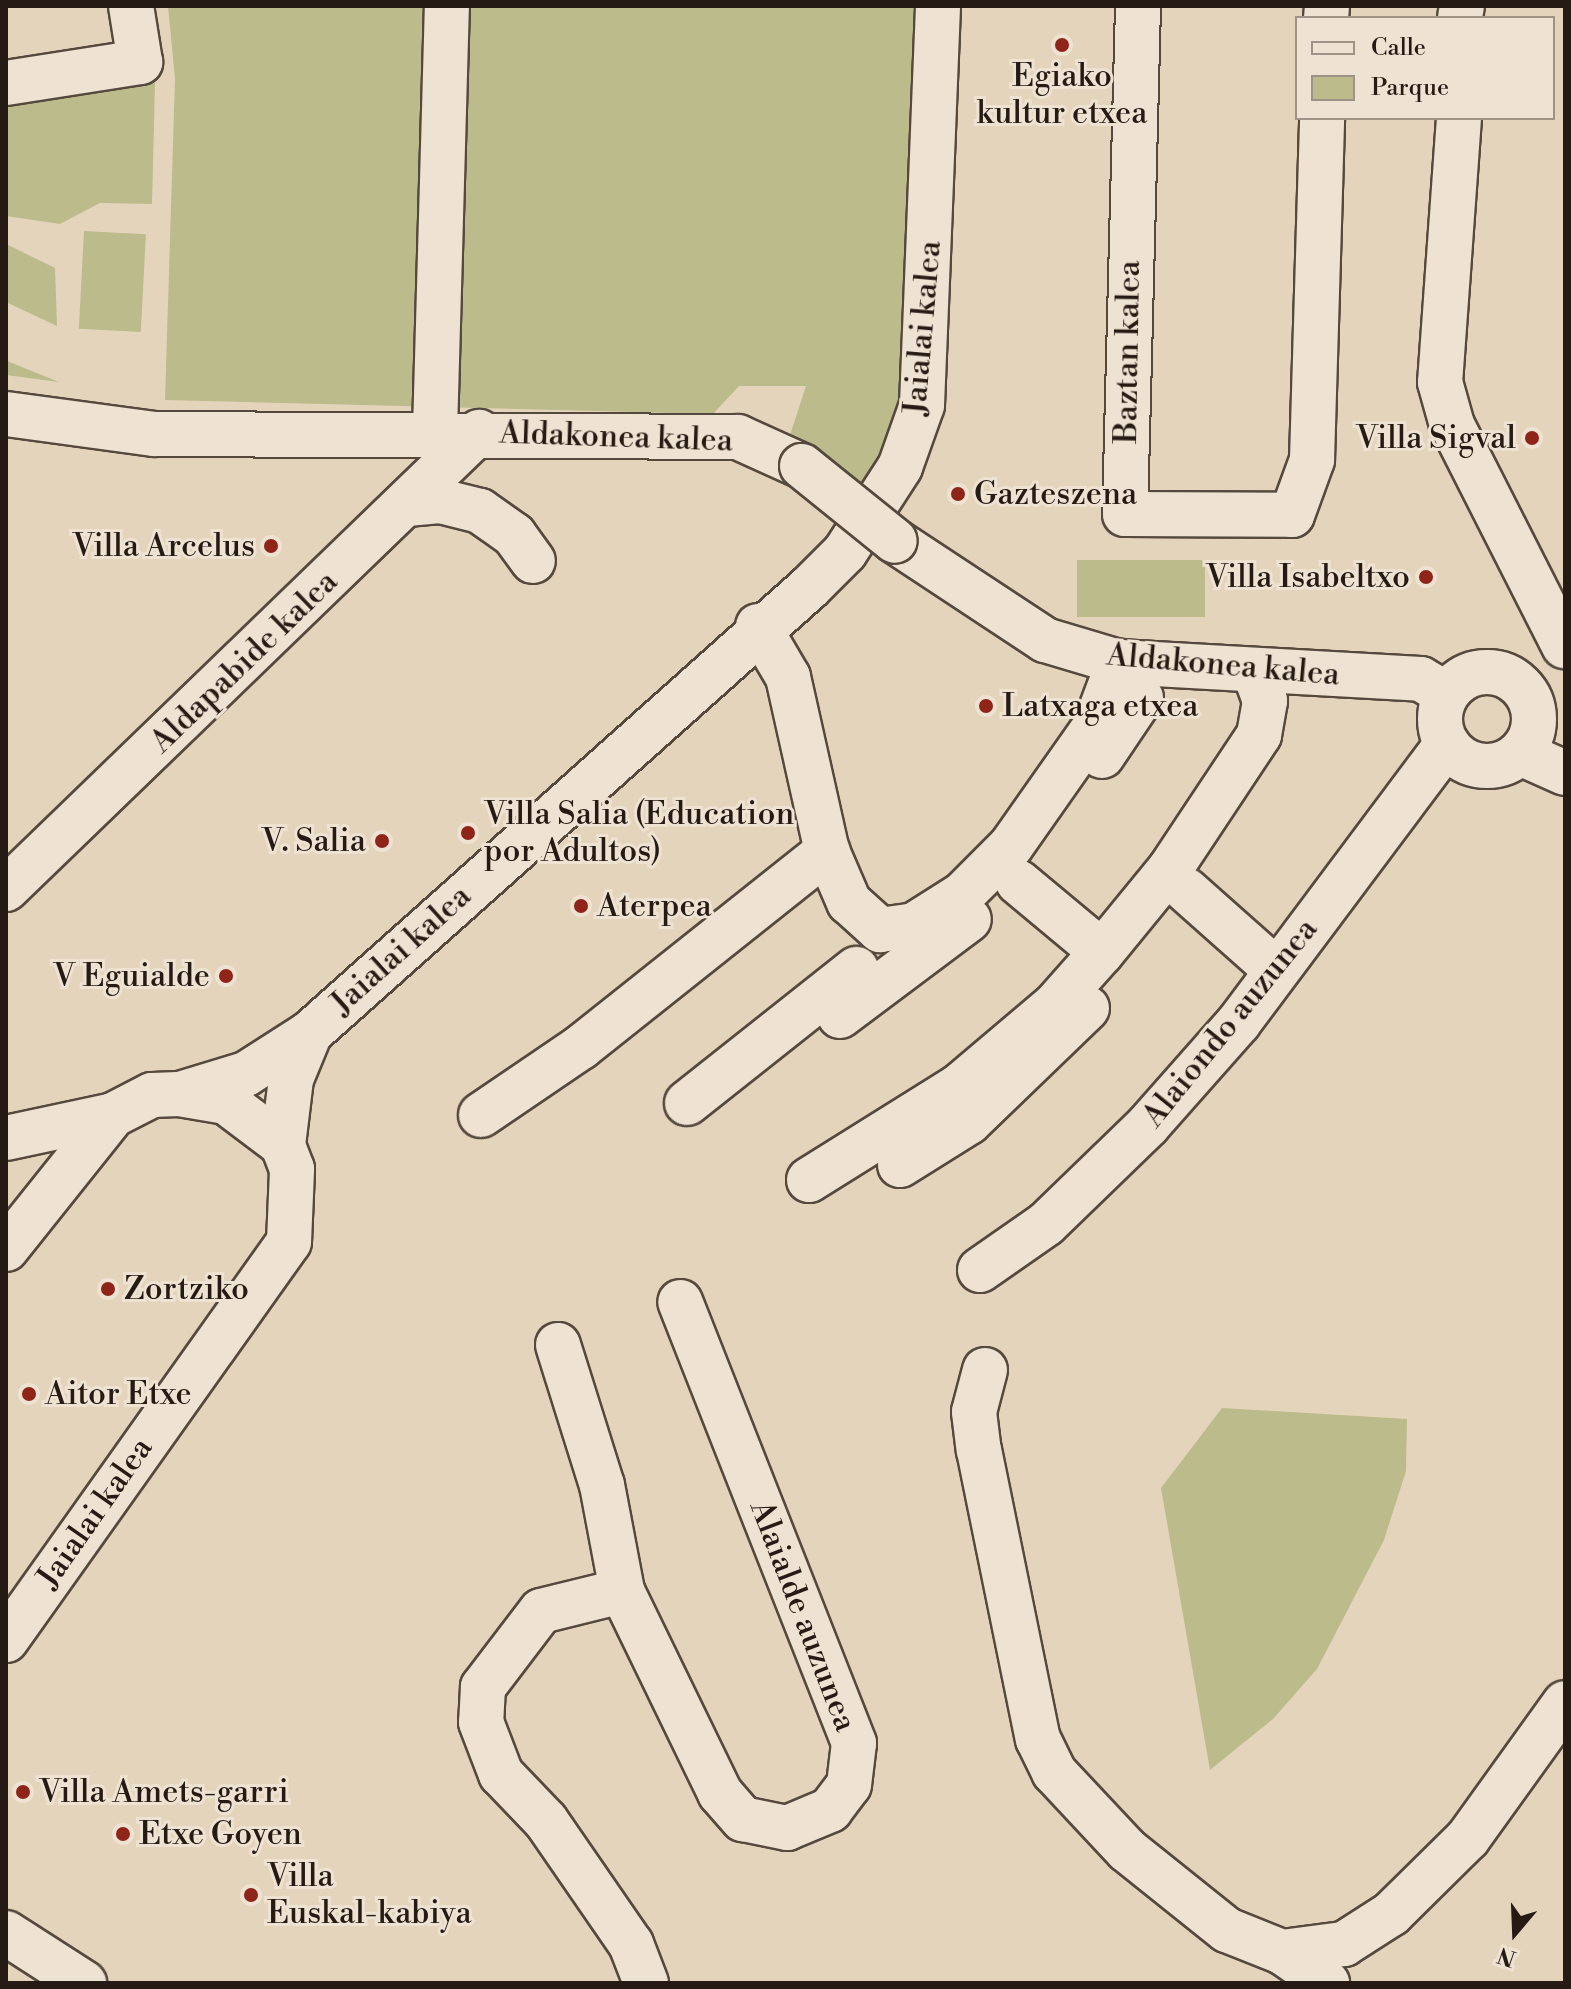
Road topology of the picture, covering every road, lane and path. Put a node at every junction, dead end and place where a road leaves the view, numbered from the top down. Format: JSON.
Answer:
{"nodes":[{"id":1,"x":131,"y":6,"type":"edge"},
{"id":2,"x":447,"y":6,"type":"edge"},
{"id":3,"x":938,"y":6,"type":"edge"},
{"id":4,"x":1138,"y":6,"type":"edge"},
{"id":5,"x":6,"y":83,"type":"edge"},
{"id":6,"x":1322,"y":120,"type":"edge"},
{"id":7,"x":1459,"y":120,"type":"edge"},
{"id":8,"x":6,"y":414,"type":"edge"},
{"id":9,"x":435,"y":432,"type":"junction"},
{"id":10,"x":479,"y":432,"type":"junction"},
{"id":11,"x":407,"y":504,"type":"junction"},
{"id":12,"x":533,"y":561,"type":"dead end"},
{"id":13,"x":758,"y":626,"type":"junction"},
{"id":14,"x":1564,"y":645,"type":"edge"},
{"id":15,"x":1255,"y":673,"type":"junction"},
{"id":16,"x":1130,"y":680,"type":"junction"},
{"id":17,"x":1541,"y":693,"type":"edge"},
{"id":18,"x":1446,"y":694,"type":"junction"},
{"id":19,"x":1286,"y":737,"type":"dead end"},
{"id":20,"x":1447,"y":744,"type":"junction"},
{"id":21,"x":1520,"y":753,"type":"junction"},
{"id":22,"x":1565,"y":773,"type":"edge"},
{"id":23,"x":827,"y":851,"type":"junction"},
{"id":24,"x":1018,"y":882,"type":"junction"},
{"id":25,"x":6,"y":889,"type":"edge"},
{"id":26,"x":1186,"y":890,"type":"junction"},
{"id":27,"x":880,"y":930,"type":"junction"},
{"id":28,"x":1102,"y":952,"type":"junction"},
{"id":29,"x":1275,"y":969,"type":"junction"},
{"id":30,"x":840,"y":1016,"type":"dead end"},
{"id":31,"x":310,"y":1033,"type":"junction"},
{"id":32,"x":179,"y":1094,"type":"junction"},
{"id":33,"x":687,"y":1103,"type":"dead end"},
{"id":34,"x":113,"y":1115,"type":"junction"},
{"id":35,"x":481,"y":1115,"type":"dead end"},
{"id":36,"x":6,"y":1138,"type":"edge"},
{"id":37,"x":283,"y":1145,"type":"junction"},
{"id":38,"x":900,"y":1165,"type":"dead end"},
{"id":39,"x":809,"y":1180,"type":"dead end"},
{"id":40,"x":6,"y":1249,"type":"edge"},
{"id":41,"x":980,"y":1270,"type":"dead end"},
{"id":42,"x":680,"y":1302,"type":"dead end"},
{"id":43,"x":558,"y":1345,"type":"dead end"},
{"id":44,"x":985,"y":1370,"type":"dead end"},
{"id":45,"x":622,"y":1591,"type":"junction"},
{"id":46,"x":6,"y":1640,"type":"edge"},
{"id":47,"x":1565,"y":1703,"type":"edge"},
{"id":48,"x":6,"y":1933,"type":"edge"},
{"id":49,"x":1282,"y":1952,"type":"junction"},
{"id":50,"x":84,"y":1983,"type":"edge"},
{"id":51,"x":646,"y":1983,"type":"edge"},
{"id":52,"x":1327,"y":1983,"type":"edge"}],
"edges":[{"from":1,"to":5,"type":"street"},
{"from":2,"to":9,"type":"street"},
{"from":3,"to":13,"type":"street","name":"Jaialai kalea"},
{"from":4,"to":6,"type":"street","name":"Baztan kalea"},
{"from":7,"to":14,"type":"street"},
{"from":8,"to":9,"type":"street","name":"Aldakonea kalea"},
{"from":9,"to":10,"type":"street","name":"Aldakonea kalea"},
{"from":10,"to":11,"type":"street","name":"Aldapabide kalea"},
{"from":10,"to":16,"type":"street","name":"Aldakonea kalea","bridge":true},
{"from":11,"to":12,"type":"street"},
{"from":11,"to":25,"type":"street","name":"Aldapabide kalea"},
{"from":13,"to":23,"type":"street"},
{"from":13,"to":31,"type":"street","name":"Jaialai kalea"},
{"from":14,"to":17,"type":"street"},
{"from":15,"to":16,"type":"street","name":"Aldakonea kalea"},
{"from":15,"to":18,"type":"street","name":"Aldakonea kalea"},
{"from":15,"to":28,"type":"street"},
{"from":16,"to":24,"type":"street"},
{"from":16,"to":27,"type":"street"},
{"from":17,"to":18,"type":"street"},
{"from":17,"to":21,"type":"street"},
{"from":18,"to":20,"type":"street"},
{"from":19,"to":26,"type":"street"},
{"from":20,"to":21,"type":"street"},
{"from":20,"to":29,"type":"street","name":"Alaiondo auzunea"},
{"from":21,"to":22,"type":"street"},
{"from":23,"to":27,"type":"street"},
{"from":23,"to":35,"type":"street"},
{"from":24,"to":28,"type":"street"},
{"from":24,"to":30,"type":"street"},
{"from":26,"to":29,"type":"street"},
{"from":26,"to":38,"type":"street"},
{"from":27,"to":33,"type":"street"},
{"from":28,"to":39,"type":"street"},
{"from":29,"to":41,"type":"street","name":"Alaiondo auzunea"},
{"from":31,"to":32,"type":"street"},
{"from":31,"to":37,"type":"street","name":"Jaialai kalea"},
{"from":32,"to":34,"type":"street"},
{"from":32,"to":37,"type":"street"},
{"from":34,"to":36,"type":"street"},
{"from":34,"to":40,"type":"street"},
{"from":37,"to":46,"type":"street","name":"Jaialai kalea"},
{"from":42,"to":45,"type":"street","name":"Alaialde auzunea"},
{"from":43,"to":45,"type":"street","name":"Alaialde auzunea"},
{"from":44,"to":49,"type":"street"},
{"from":45,"to":51,"type":"street"},
{"from":47,"to":49,"type":"street"},
{"from":48,"to":50,"type":"street"},
{"from":49,"to":52,"type":"street"}]}
